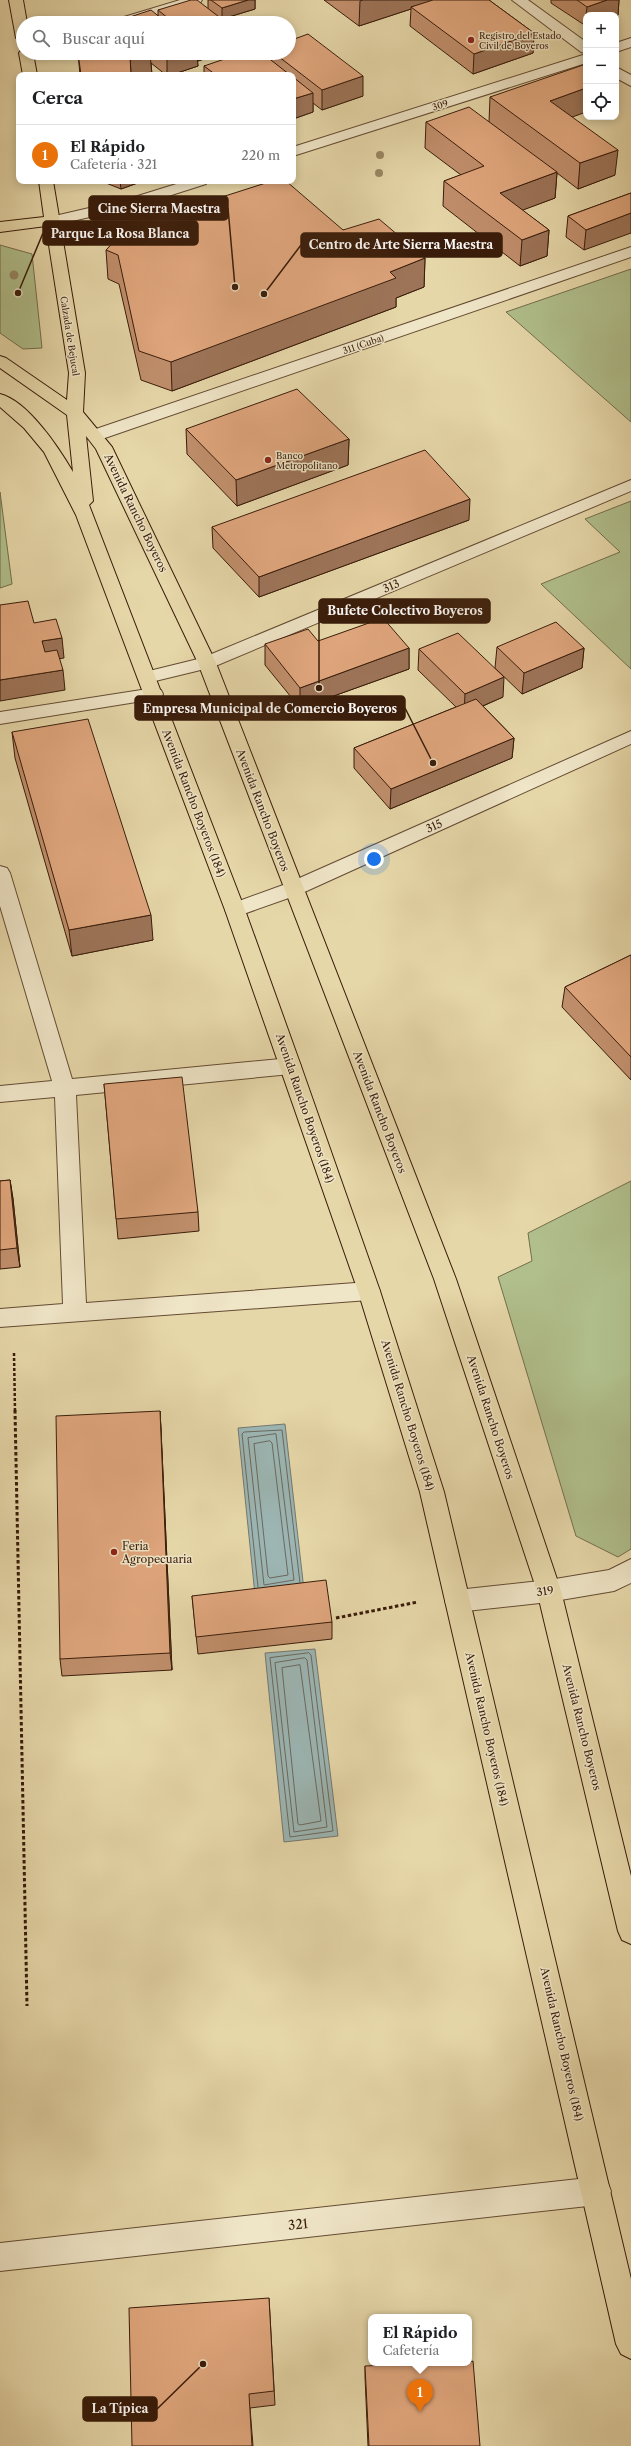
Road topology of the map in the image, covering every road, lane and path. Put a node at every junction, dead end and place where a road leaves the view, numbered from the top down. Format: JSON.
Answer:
{"nodes":[{"id":1,"x":16,"y":0,"type":"edge"},
{"id":2,"x":195,"y":0,"type":"edge"},
{"id":3,"x":519,"y":0,"type":"edge"},
{"id":4,"x":19,"y":16,"type":"edge"},
{"id":5,"x":142,"y":16,"type":"edge"},
{"id":6,"x":631,"y":42,"type":"edge"},
{"id":7,"x":583,"y":46,"type":"edge"},
{"id":8,"x":619,"y":47,"type":"edge"},
{"id":9,"x":583,"y":59,"type":"edge"},
{"id":10,"x":27,"y":60,"type":"edge"},
{"id":11,"x":29,"y":72,"type":"edge"},
{"id":12,"x":619,"y":73,"type":"edge"},
{"id":13,"x":631,"y":82,"type":"edge"},
{"id":14,"x":296,"y":151,"type":"edge"},
{"id":15,"x":46,"y":184,"type":"edge"},
{"id":16,"x":192,"y":184,"type":"edge"},
{"id":17,"x":51,"y":221,"type":"junction"},
{"id":18,"x":0,"y":227,"type":"edge"},
{"id":19,"x":631,"y":252,"type":"edge"},
{"id":20,"x":0,"y":362,"type":"edge"},
{"id":21,"x":0,"y":399,"type":"edge"},
{"id":22,"x":75,"y":413,"type":"junction"},
{"id":23,"x":96,"y":435,"type":"junction"},
{"id":24,"x":631,"y":485,"type":"edge"},
{"id":25,"x":85,"y":515,"type":"junction"},
{"id":26,"x":207,"y":663,"type":"junction"},
{"id":27,"x":150,"y":686,"type":"junction"},
{"id":28,"x":0,"y":718,"type":"edge"},
{"id":29,"x":631,"y":737,"type":"edge"},
{"id":30,"x":0,"y":873,"type":"edge"},
{"id":31,"x":293,"y":889,"type":"junction"},
{"id":32,"x":234,"y":910,"type":"junction"},
{"id":33,"x":291,"y":1066,"type":"junction"},
{"id":34,"x":65,"y":1090,"type":"junction"},
{"id":35,"x":0,"y":1094,"type":"edge"},
{"id":36,"x":369,"y":1291,"type":"junction"},
{"id":37,"x":75,"y":1310,"type":"junction"},
{"id":38,"x":7,"y":1317,"type":"edge"},
{"id":39,"x":631,"y":1570,"type":"edge"},
{"id":40,"x":549,"y":1591,"type":"junction"},
{"id":41,"x":456,"y":1598,"type":"junction"},
{"id":42,"x":336,"y":1618,"type":"dead end"},
{"id":43,"x":631,"y":1930,"type":"edge"},
{"id":44,"x":28,"y":2006,"type":"dead end"},
{"id":45,"x":597,"y":2191,"type":"junction"},
{"id":46,"x":0,"y":2257,"type":"edge"},
{"id":47,"x":631,"y":2344,"type":"edge"}],
"edges":[{"from":1,"to":4,"type":"main road"},
{"from":2,"to":5,"type":"street"},
{"from":3,"to":7,"type":"street"},
{"from":6,"to":8,"type":"street"},
{"from":9,"to":14,"type":"street","name":"309"},
{"from":10,"to":11,"type":"main road"},
{"from":12,"to":13,"type":"street"},
{"from":15,"to":17,"type":"main road","name":"Calzada de Bejucal"},
{"from":16,"to":17,"type":"street"},
{"from":17,"to":18,"type":"main road"},
{"from":17,"to":22,"type":"main road","name":"Calzada de Bejucal"},
{"from":19,"to":23,"type":"street","name":"311 (Cuba)"},
{"from":20,"to":22,"type":"main road","name":"Avenida Rancho Boyeros"},
{"from":21,"to":25,"type":"main road"},
{"from":22,"to":23,"type":"main road","name":"Avenida Rancho Boyeros"},
{"from":22,"to":25,"type":"main road","name":"Calzada de Bejucal"},
{"from":23,"to":26,"type":"main road","name":"Avenida Rancho Boyeros"},
{"from":24,"to":26,"type":"street","name":"313"},
{"from":25,"to":27,"type":"main road","name":"Avenida Rancho Boyeros (184)"},
{"from":26,"to":27,"type":"street","name":"313"},
{"from":26,"to":31,"type":"main road","name":"Avenida Rancho Boyeros"},
{"from":27,"to":28,"type":"street","name":"313"},
{"from":27,"to":32,"type":"main road","name":"Avenida Rancho Boyeros (184)"},
{"from":29,"to":31,"type":"street","name":"315"},
{"from":30,"to":34,"type":"street"},
{"from":31,"to":32,"type":"street","name":"315"},
{"from":31,"to":40,"type":"main road","name":"Avenida Rancho Boyeros"},
{"from":32,"to":33,"type":"main road","name":"Avenida Rancho Boyeros (184)"},
{"from":33,"to":34,"type":"street"},
{"from":33,"to":36,"type":"main road","name":"Avenida Rancho Boyeros (184)"},
{"from":34,"to":35,"type":"street"},
{"from":34,"to":37,"type":"street"},
{"from":36,"to":37,"type":"street"},
{"from":36,"to":41,"type":"main road","name":"Avenida Rancho Boyeros (184)"},
{"from":37,"to":38,"type":"street"},
{"from":38,"to":44,"type":"path"},
{"from":39,"to":40,"type":"street","name":"319"},
{"from":40,"to":41,"type":"street","name":"319"},
{"from":40,"to":43,"type":"main road","name":"Avenida Rancho Boyeros"},
{"from":41,"to":42,"type":"path"},
{"from":41,"to":45,"type":"main road","name":"Avenida Rancho Boyeros (184)"},
{"from":45,"to":46,"type":"street","name":"321"},
{"from":45,"to":47,"type":"main road","name":"Avenida Rancho Boyeros (184)"}]}
